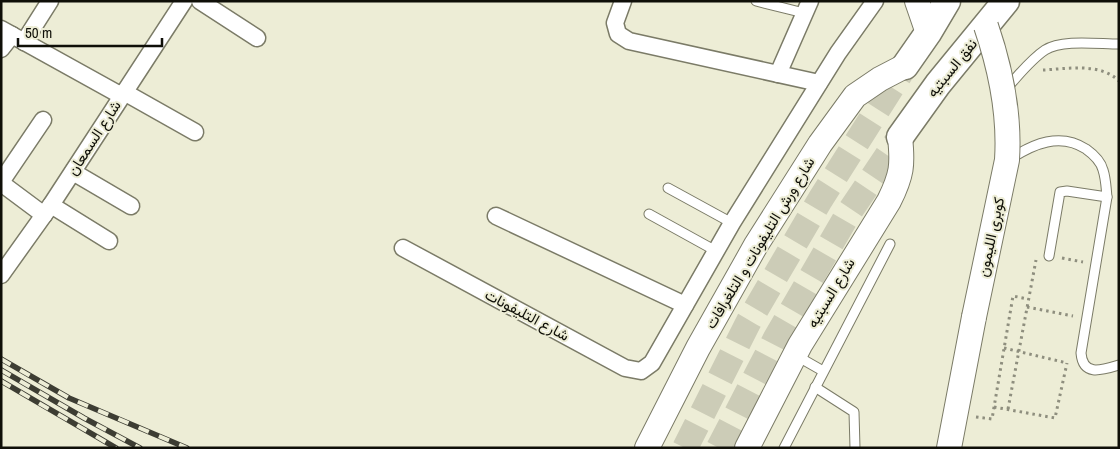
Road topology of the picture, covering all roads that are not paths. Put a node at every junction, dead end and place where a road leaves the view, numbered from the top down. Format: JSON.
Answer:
{"nodes":[{"id":1,"x":50,"y":1,"type":"edge"},
{"id":2,"x":184,"y":1,"type":"edge"},
{"id":3,"x":200,"y":1,"type":"edge"},
{"id":4,"x":623,"y":1,"type":"edge"},
{"id":5,"x":756,"y":1,"type":"edge"},
{"id":6,"x":875,"y":1,"type":"edge"},
{"id":7,"x":916,"y":1,"type":"edge"},
{"id":8,"x":947,"y":1,"type":"edge"},
{"id":9,"x":1006,"y":1,"type":"edge"},
{"id":10,"x":807,"y":7,"type":"edge"},
{"id":11,"x":986,"y":26,"type":"junction"},
{"id":12,"x":928,"y":33,"type":"junction"},
{"id":13,"x":12,"y":35,"type":"edge"},
{"id":14,"x":257,"y":38,"type":"dead end"},
{"id":15,"x":1119,"y":44,"type":"edge"},
{"id":16,"x":1,"y":49,"type":"edge"},
{"id":17,"x":905,"y":66,"type":"joint"},
{"id":18,"x":778,"y":74,"type":"junction"},
{"id":19,"x":819,"y":83,"type":"junction"},
{"id":20,"x":1004,"y":91,"type":"junction"},
{"id":21,"x":123,"y":94,"type":"junction"},
{"id":22,"x":43,"y":120,"type":"dead end"},
{"id":23,"x":195,"y":132,"type":"dead end"},
{"id":24,"x":900,"y":137,"type":"joint"},
{"id":25,"x":1007,"y":160,"type":"junction"},
{"id":26,"x":73,"y":172,"type":"junction"},
{"id":27,"x":1,"y":182,"type":"edge"},
{"id":28,"x":668,"y":188,"type":"dead end"},
{"id":29,"x":1107,"y":197,"type":"junction"},
{"id":30,"x":131,"y":206,"type":"dead end"},
{"id":31,"x":47,"y":210,"type":"junction"},
{"id":32,"x":649,"y":214,"type":"dead end"},
{"id":33,"x":496,"y":216,"type":"dead end"},
{"id":34,"x":732,"y":223,"type":"junction"},
{"id":35,"x":109,"y":241,"type":"dead end"},
{"id":36,"x":890,"y":244,"type":"dead end"},
{"id":37,"x":403,"y":248,"type":"dead end"},
{"id":38,"x":716,"y":251,"type":"junction"},
{"id":39,"x":1048,"y":256,"type":"road end"},
{"id":40,"x":2,"y":274,"type":"edge"},
{"id":41,"x":685,"y":304,"type":"junction"},
{"id":42,"x":795,"y":355,"type":"junction"},
{"id":43,"x":1119,"y":365,"type":"edge"},
{"id":44,"x":823,"y":371,"type":"junction"},
{"id":45,"x":814,"y":387,"type":"junction"},
{"id":46,"x":647,"y":448,"type":"edge"},
{"id":47,"x":748,"y":448,"type":"edge"},
{"id":48,"x":784,"y":448,"type":"edge"},
{"id":49,"x":855,"y":448,"type":"edge"},
{"id":50,"x":949,"y":448,"type":"edge"}],
"edges":[{"from":1,"to":13,"type":"street"},
{"from":2,"to":21,"type":"street","name":"شارع السمعان"},
{"from":3,"to":14,"type":"street"},
{"from":4,"to":18,"type":"street"},
{"from":5,"to":10,"type":"lane"},
{"from":6,"to":19,"type":"street"},
{"from":7,"to":12,"type":"street"},
{"from":8,"to":12,"type":"main road"},
{"from":9,"to":11,"type":"main road","name":"نفق السبتيه"},
{"from":10,"to":18,"type":"street"},
{"from":11,"to":20,"type":"street","name":"كوبرى الليمون","bridge":true},
{"from":11,"to":24,"type":"main road","name":"نفق السبتيه"},
{"from":12,"to":17,"type":"main road"},
{"from":13,"to":16,"type":"street"},
{"from":13,"to":21,"type":"street"},
{"from":15,"to":20,"type":"lane"},
{"from":17,"to":46,"type":"street","name":"شارع ورش التليفونات و التلغرافات"},
{"from":18,"to":19,"type":"street"},
{"from":19,"to":34,"type":"street"},
{"from":20,"to":25,"type":"street","name":"كوبرى الليمون","bridge":true},
{"from":21,"to":23,"type":"street"},
{"from":21,"to":26,"type":"street","name":"شارع السمعان"},
{"from":22,"to":27,"type":"street"},
{"from":24,"to":42,"type":"street","name":"شارع السبتيه"},
{"from":25,"to":29,"type":"lane"},
{"from":25,"to":50,"type":"street","name":"كوبرى الليمون","bridge":true},
{"from":26,"to":30,"type":"street"},
{"from":26,"to":31,"type":"street","name":"شارع السمعان"},
{"from":27,"to":31,"type":"street"},
{"from":28,"to":34,"type":"lane"},
{"from":29,"to":39,"type":"lane"},
{"from":29,"to":43,"type":"lane"},
{"from":31,"to":35,"type":"street"},
{"from":31,"to":40,"type":"street","name":"شارع السمعان"},
{"from":32,"to":38,"type":"lane"},
{"from":33,"to":41,"type":"street"},
{"from":34,"to":38,"type":"street"},
{"from":36,"to":44,"type":"lane"},
{"from":37,"to":41,"type":"street","name":"شارع التليفونات"},
{"from":38,"to":41,"type":"street"},
{"from":42,"to":44,"type":"lane"},
{"from":42,"to":47,"type":"street","name":"شارع السبتيه"},
{"from":44,"to":45,"type":"lane"},
{"from":45,"to":48,"type":"lane"},
{"from":45,"to":49,"type":"lane"}]}
